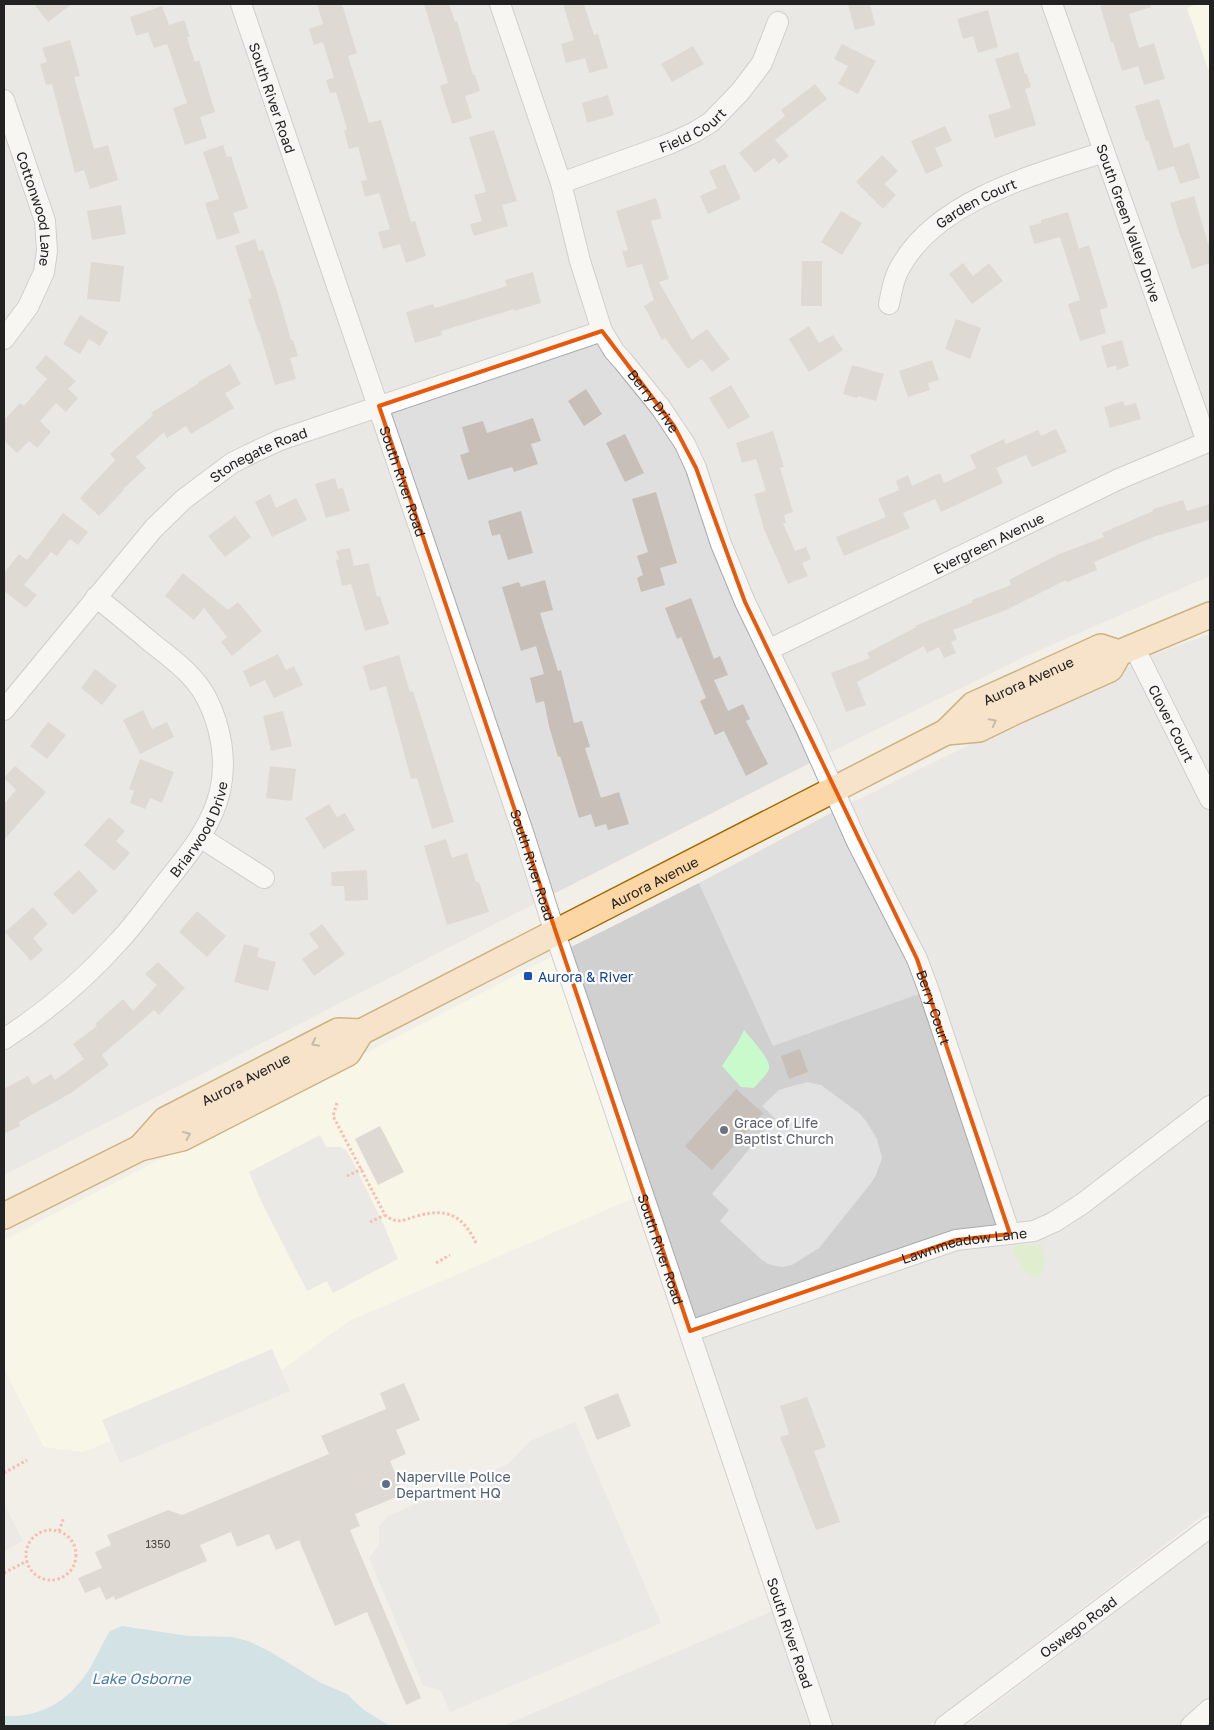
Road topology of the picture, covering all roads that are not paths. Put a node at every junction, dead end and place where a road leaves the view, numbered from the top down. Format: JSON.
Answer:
{"nodes":[{"id":1,"x":241,"y":4,"type":"edge"},
{"id":2,"x":500,"y":4,"type":"edge"},
{"id":3,"x":1052,"y":4,"type":"edge"},
{"id":4,"x":778,"y":22,"type":"dead end"},
{"id":5,"x":4,"y":100,"type":"edge"},
{"id":6,"x":1104,"y":152,"type":"junction"},
{"id":7,"x":561,"y":183,"type":"junction"},
{"id":8,"x":889,"y":304,"type":"dead end"},
{"id":9,"x":602,"y":331,"type":"junction"},
{"id":10,"x":4,"y":339,"type":"edge"},
{"id":11,"x":379,"y":406,"type":"junction"},
{"id":12,"x":1209,"y":441,"type":"edge"},
{"id":13,"x":96,"y":597,"type":"junction"},
{"id":14,"x":1210,"y":615,"type":"edge"},
{"id":15,"x":768,"y":650,"type":"junction"},
{"id":16,"x":1126,"y":650,"type":"junction"},
{"id":17,"x":4,"y":710,"type":"edge"},
{"id":18,"x":833,"y":790,"type":"junction"},
{"id":19,"x":1210,"y":799,"type":"edge"},
{"id":20,"x":200,"y":837,"type":"junction"},
{"id":21,"x":264,"y":878,"type":"dead end"},
{"id":22,"x":555,"y":933,"type":"junction"},
{"id":23,"x":4,"y":1039,"type":"edge"},
{"id":24,"x":1210,"y":1106,"type":"edge"},
{"id":25,"x":4,"y":1216,"type":"edge"},
{"id":26,"x":1010,"y":1234,"type":"junction"},
{"id":27,"x":690,"y":1331,"type":"junction"},
{"id":28,"x":1210,"y":1527,"type":"edge"},
{"id":29,"x":1210,"y":1709,"type":"edge"},
{"id":30,"x":822,"y":1726,"type":"edge"},
{"id":31,"x":945,"y":1726,"type":"edge"},
{"id":32,"x":1191,"y":1726,"type":"edge"}],
"edges":[{"from":1,"to":11,"type":"street","name":"South River Road"},
{"from":2,"to":7,"type":"street","name":"Berry Drive"},
{"from":3,"to":6,"type":"street","name":"South Green Valley Drive"},
{"from":4,"to":7,"type":"street","name":"Field Court"},
{"from":5,"to":10,"type":"street","name":"Cottonwood Lane"},
{"from":6,"to":8,"type":"street","name":"Garden Court"},
{"from":6,"to":12,"type":"street","name":"South Green Valley Drive"},
{"from":7,"to":9,"type":"street","name":"Berry Drive"},
{"from":9,"to":11,"type":"street","name":"Stonegate Road"},
{"from":9,"to":15,"type":"street","name":"Berry Drive"},
{"from":11,"to":13,"type":"street","name":"Stonegate Road"},
{"from":11,"to":22,"type":"street","name":"South River Road"},
{"from":12,"to":15,"type":"street","name":"Evergreen Avenue"},
{"from":13,"to":17,"type":"street","name":"Stonegate Road"},
{"from":13,"to":20,"type":"street","name":"Briarwood Drive"},
{"from":14,"to":16,"type":"main road","name":"Aurora Avenue"},
{"from":15,"to":18,"type":"street","name":"Berry Drive"},
{"from":16,"to":18,"type":"main road","name":"Aurora Avenue"},
{"from":16,"to":19,"type":"street","name":"Clover Court"},
{"from":18,"to":22,"type":"main road","name":"Aurora Avenue"},
{"from":18,"to":26,"type":"street","name":"Berry Court"},
{"from":20,"to":21,"type":"street"},
{"from":20,"to":23,"type":"street","name":"Briarwood Drive"},
{"from":22,"to":25,"type":"main road","name":"Aurora Avenue"},
{"from":22,"to":27,"type":"street","name":"South River Road"},
{"from":24,"to":26,"type":"street","name":"Lawnmeadow Lane"},
{"from":26,"to":27,"type":"street","name":"Lawnmeadow Lane"},
{"from":27,"to":30,"type":"street","name":"South River Road"},
{"from":28,"to":31,"type":"street","name":"Oswego Road"},
{"from":29,"to":32,"type":"street"}]}
